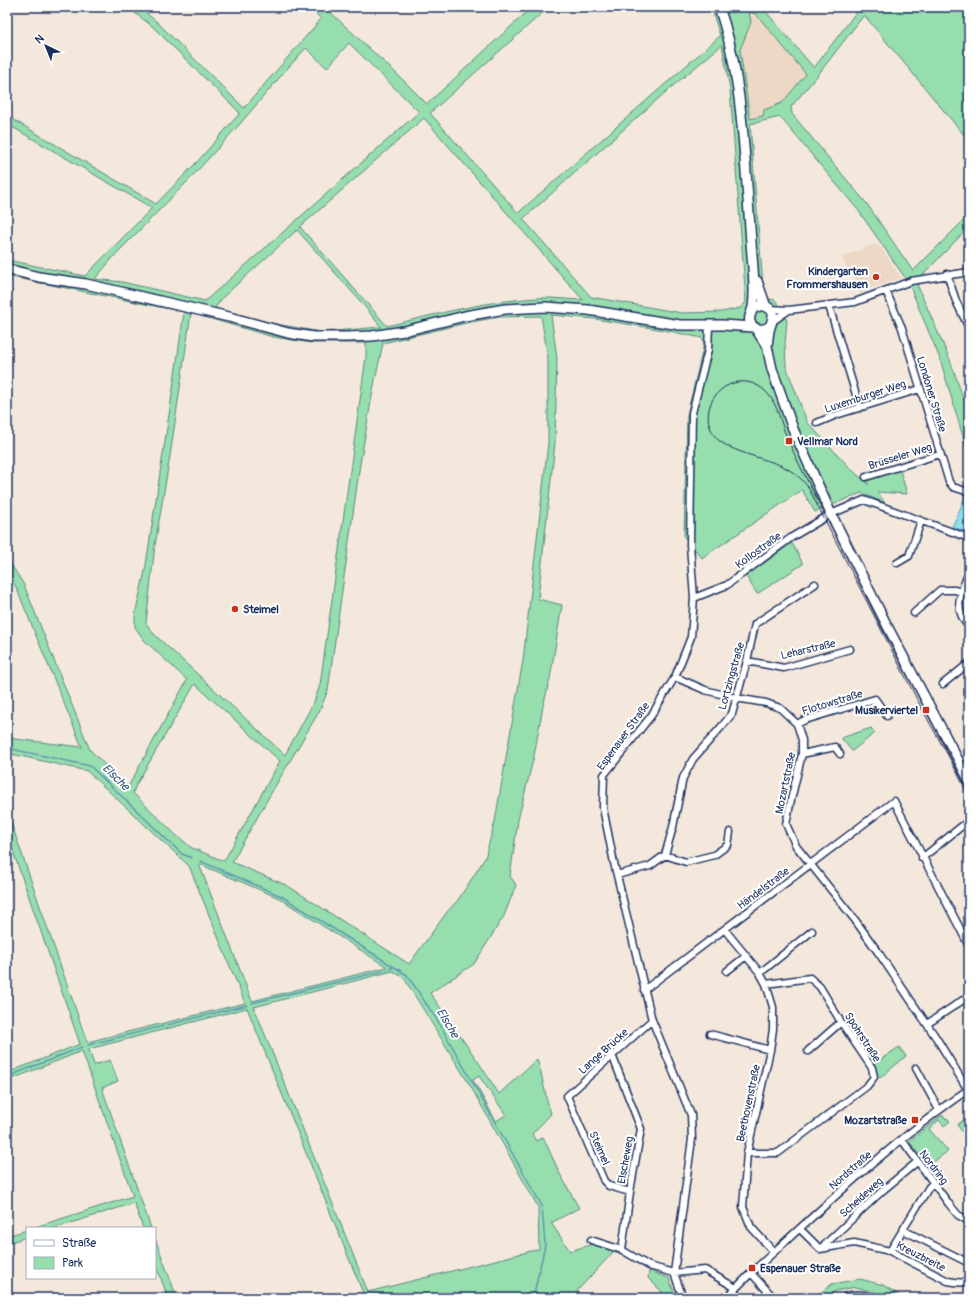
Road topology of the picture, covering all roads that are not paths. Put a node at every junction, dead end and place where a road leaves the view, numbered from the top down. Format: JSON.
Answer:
{"nodes":[{"id":1,"x":718,"y":7,"type":"edge"},
{"id":2,"x":7,"y":269,"type":"edge"},
{"id":3,"x":754,"y":272,"type":"junction"},
{"id":4,"x":969,"y":272,"type":"edge"},
{"id":5,"x":947,"y":274,"type":"junction"},
{"id":6,"x":886,"y":291,"type":"junction"},
{"id":7,"x":829,"y":306,"type":"junction"},
{"id":8,"x":768,"y":308,"type":"junction"},
{"id":9,"x":789,"y":310,"type":"junction"},
{"id":10,"x":751,"y":312,"type":"junction"},
{"id":11,"x":771,"y":323,"type":"junction"},
{"id":12,"x":723,"y":325,"type":"junction"},
{"id":13,"x":709,"y":326,"type":"junction"},
{"id":14,"x":755,"y":328,"type":"junction"},
{"id":15,"x":969,"y":328,"type":"edge"},
{"id":16,"x":767,"y":346,"type":"junction"},
{"id":17,"x":920,"y":389,"type":"junction"},
{"id":18,"x":860,"y":408,"type":"junction"},
{"id":19,"x":817,"y":423,"type":"dead end"},
{"id":20,"x":940,"y":454,"type":"junction"},
{"id":21,"x":866,"y":477,"type":"dead end"},
{"id":22,"x":969,"y":492,"type":"edge"},
{"id":23,"x":831,"y":514,"type":"junction"},
{"id":24,"x":921,"y":521,"type":"junction"},
{"id":25,"x":969,"y":538,"type":"edge"},
{"id":26,"x":897,"y":563,"type":"dead end"},
{"id":27,"x":969,"y":572,"type":"edge"},
{"id":28,"x":815,"y":584,"type":"dead end"},
{"id":29,"x":961,"y":592,"type":"junction"},
{"id":30,"x":694,"y":598,"type":"junction"},
{"id":31,"x":914,"y":613,"type":"dead end"},
{"id":32,"x":969,"y":627,"type":"edge"},
{"id":33,"x":850,"y":649,"type":"dead end"},
{"id":34,"x":747,"y":661,"type":"junction"},
{"id":35,"x":969,"y":663,"type":"edge"},
{"id":36,"x":675,"y":677,"type":"junction"},
{"id":37,"x":943,"y":684,"type":"dead end"},
{"id":38,"x":736,"y":698,"type":"junction"},
{"id":39,"x":887,"y":716,"type":"dead end"},
{"id":40,"x":797,"y":724,"type":"junction"},
{"id":41,"x":802,"y":754,"type":"junction"},
{"id":42,"x":840,"y":754,"type":"dead end"},
{"id":43,"x":969,"y":781,"type":"edge"},
{"id":44,"x":967,"y":822,"type":"dead end"},
{"id":45,"x":730,"y":832,"type":"dead end"},
{"id":46,"x":666,"y":854,"type":"junction"},
{"id":47,"x":922,"y":858,"type":"junction"},
{"id":48,"x":810,"y":865,"type":"junction"},
{"id":49,"x":617,"y":875,"type":"junction"},
{"id":50,"x":725,"y":930,"type":"junction"},
{"id":51,"x":812,"y":931,"type":"dead end"},
{"id":52,"x":969,"y":946,"type":"edge"},
{"id":53,"x":746,"y":956,"type":"junction"},
{"id":54,"x":727,"y":971,"type":"dead end"},
{"id":55,"x":760,"y":973,"type":"junction"},
{"id":56,"x":766,"y":984,"type":"junction"},
{"id":57,"x":644,"y":990,"type":"junction"},
{"id":58,"x":969,"y":996,"type":"edge"},
{"id":59,"x":652,"y":1020,"type":"junction"},
{"id":60,"x":841,"y":1022,"type":"junction"},
{"id":61,"x":927,"y":1024,"type":"junction"},
{"id":62,"x":710,"y":1034,"type":"dead end"},
{"id":63,"x":770,"y":1050,"type":"junction"},
{"id":64,"x":808,"y":1051,"type":"dead end"},
{"id":65,"x":612,"y":1055,"type":"junction"},
{"id":66,"x":916,"y":1068,"type":"dead end"},
{"id":67,"x":969,"y":1090,"type":"edge"},
{"id":68,"x":567,"y":1096,"type":"joint"},
{"id":69,"x":939,"y":1110,"type":"junction"},
{"id":70,"x":902,"y":1140,"type":"junction"},
{"id":71,"x":747,"y":1153,"type":"junction"},
{"id":72,"x":917,"y":1162,"type":"junction"},
{"id":73,"x":933,"y":1183,"type":"junction"},
{"id":74,"x":630,"y":1192,"type":"junction"},
{"id":75,"x":969,"y":1221,"type":"edge"},
{"id":76,"x":800,"y":1228,"type":"junction"},
{"id":77,"x":903,"y":1230,"type":"junction"},
{"id":78,"x":591,"y":1240,"type":"dead end"},
{"id":79,"x":820,"y":1249,"type":"junction"},
{"id":80,"x":622,"y":1250,"type":"junction"},
{"id":81,"x":890,"y":1251,"type":"junction"},
{"id":82,"x":774,"y":1252,"type":"junction"},
{"id":83,"x":965,"y":1261,"type":"dead end"},
{"id":84,"x":674,"y":1273,"type":"junction"},
{"id":85,"x":751,"y":1273,"type":"junction"},
{"id":86,"x":969,"y":1281,"type":"edge"},
{"id":87,"x":736,"y":1288,"type":"junction"},
{"id":88,"x":682,"y":1298,"type":"edge"},
{"id":89,"x":727,"y":1298,"type":"edge"},
{"id":90,"x":774,"y":1298,"type":"edge"},
{"id":91,"x":848,"y":1298,"type":"edge"},
{"id":92,"x":866,"y":1298,"type":"edge"}],
"edges":[{"from":1,"to":3,"type":"main road"},
{"from":2,"to":13,"type":"main road"},
{"from":3,"to":8,"type":"main road"},
{"from":3,"to":10,"type":"main road"},
{"from":4,"to":5,"type":"street"},
{"from":5,"to":6,"type":"street"},
{"from":5,"to":15,"type":"street"},
{"from":6,"to":7,"type":"street"},
{"from":6,"to":17,"type":"street","name":"Londoner Straße"},
{"from":7,"to":9,"type":"street"},
{"from":7,"to":18,"type":"street"},
{"from":8,"to":9,"type":"street"},
{"from":8,"to":10,"type":"main road"},
{"from":8,"to":11,"type":"main road"},
{"from":9,"to":11,"type":"street"},
{"from":10,"to":12,"type":"main road"},
{"from":10,"to":14,"type":"main road"},
{"from":11,"to":14,"type":"main road"},
{"from":11,"to":16,"type":"main road"},
{"from":12,"to":13,"type":"main road"},
{"from":12,"to":14,"type":"main road"},
{"from":13,"to":30,"type":"street","name":"Espenauer Straße"},
{"from":14,"to":16,"type":"main road"},
{"from":16,"to":23,"type":"main road"},
{"from":17,"to":18,"type":"street","name":"Luxemburger Weg"},
{"from":17,"to":20,"type":"street","name":"Londoner Straße"},
{"from":18,"to":19,"type":"street","name":"Luxemburger Weg"},
{"from":20,"to":21,"type":"street","name":"Brüsseler Weg"},
{"from":20,"to":22,"type":"street","name":"Londoner Straße"},
{"from":23,"to":24,"type":"street","name":"Kollostraße"},
{"from":23,"to":30,"type":"street","name":"Kollostraße"},
{"from":23,"to":43,"type":"main road"},
{"from":24,"to":25,"type":"street","name":"Kollostraße"},
{"from":24,"to":26,"type":"street"},
{"from":27,"to":29,"type":"street"},
{"from":28,"to":34,"type":"street","name":"Lortzingstraße"},
{"from":29,"to":31,"type":"street"},
{"from":29,"to":32,"type":"street"},
{"from":30,"to":36,"type":"street","name":"Espenauer Straße"},
{"from":33,"to":34,"type":"street","name":"Leharstraße"},
{"from":34,"to":38,"type":"street","name":"Lortzingstraße"},
{"from":35,"to":37,"type":"street"},
{"from":36,"to":38,"type":"street"},
{"from":36,"to":49,"type":"street","name":"Espenauer Straße"},
{"from":38,"to":40,"type":"street"},
{"from":38,"to":46,"type":"street","name":"Lortzingstraße"},
{"from":39,"to":40,"type":"street","name":"Flotowstraße"},
{"from":40,"to":41,"type":"street","name":"Mozartstraße"},
{"from":41,"to":42,"type":"street"},
{"from":41,"to":48,"type":"street","name":"Mozartstraße"},
{"from":44,"to":47,"type":"street"},
{"from":45,"to":46,"type":"street"},
{"from":46,"to":49,"type":"street"},
{"from":47,"to":48,"type":"street","name":"Händelstraße"},
{"from":47,"to":52,"type":"street"},
{"from":48,"to":50,"type":"street","name":"Händelstraße"},
{"from":48,"to":61,"type":"street","name":"Mozartstraße"},
{"from":49,"to":57,"type":"street","name":"Espenauer Straße"},
{"from":50,"to":53,"type":"street","name":"Beethovenstraße"},
{"from":50,"to":57,"type":"street","name":"Händelstraße"},
{"from":51,"to":55,"type":"street"},
{"from":53,"to":54,"type":"street"},
{"from":53,"to":55,"type":"street","name":"Beethovenstraße"},
{"from":55,"to":56,"type":"street","name":"Beethovenstraße"},
{"from":56,"to":60,"type":"street","name":"Spohrstraße"},
{"from":56,"to":63,"type":"street","name":"Beethovenstraße"},
{"from":57,"to":59,"type":"street","name":"Espenauer Straße"},
{"from":58,"to":61,"type":"street"},
{"from":59,"to":65,"type":"street","name":"Lange Brücke"},
{"from":59,"to":84,"type":"street","name":"Espenauer Straße"},
{"from":60,"to":64,"type":"street"},
{"from":60,"to":71,"type":"street","name":"Spohrstraße"},
{"from":61,"to":67,"type":"street","name":"Mozartstraße"},
{"from":62,"to":63,"type":"street"},
{"from":63,"to":71,"type":"street","name":"Beethovenstraße"},
{"from":65,"to":68,"type":"street","name":"Lange Brücke"},
{"from":65,"to":74,"type":"street","name":"Elscheweg"},
{"from":66,"to":69,"type":"street"},
{"from":67,"to":69,"type":"street","name":"Nordstraße"},
{"from":68,"to":74,"type":"street","name":"Steimel"},
{"from":69,"to":70,"type":"street","name":"Nordstraße"},
{"from":70,"to":72,"type":"street","name":"Nordring"},
{"from":70,"to":76,"type":"street","name":"Nordstraße"},
{"from":71,"to":82,"type":"street","name":"Beethovenstraße"},
{"from":72,"to":73,"type":"street","name":"Nordring"},
{"from":72,"to":79,"type":"street","name":"Scheideweg"},
{"from":73,"to":75,"type":"street","name":"Nordring"},
{"from":73,"to":77,"type":"street"},
{"from":74,"to":80,"type":"street","name":"Elscheweg"},
{"from":76,"to":79,"type":"street"},
{"from":76,"to":82,"type":"street","name":"Nordstraße"},
{"from":77,"to":81,"type":"street"},
{"from":77,"to":83,"type":"street"},
{"from":78,"to":80,"type":"street"},
{"from":79,"to":81,"type":"street","name":"Kreuzbreite"},
{"from":80,"to":84,"type":"street"},
{"from":81,"to":86,"type":"street","name":"Kreuzbreite"},
{"from":82,"to":85,"type":"street","name":"Nordstraße"},
{"from":84,"to":87,"type":"street"},
{"from":84,"to":88,"type":"street","name":"Espenauer Straße"},
{"from":85,"to":87,"type":"street","name":"Nordstraße"},
{"from":85,"to":90,"type":"street"},
{"from":87,"to":89,"type":"street","name":"Nordstraße"},
{"from":91,"to":92,"type":"highway"}]}
